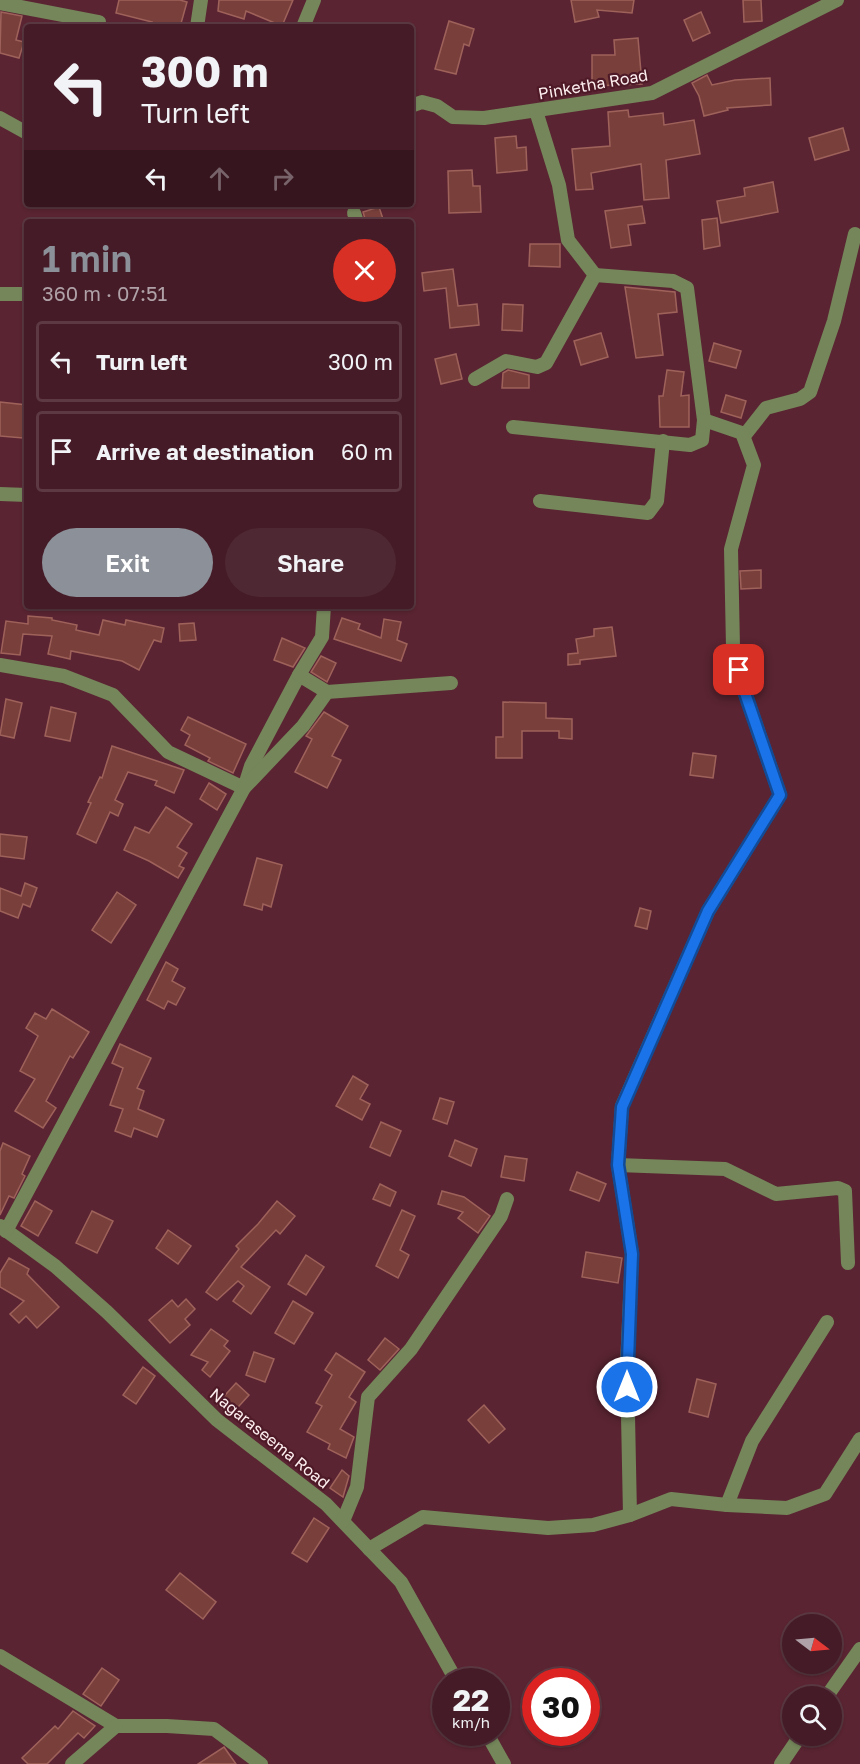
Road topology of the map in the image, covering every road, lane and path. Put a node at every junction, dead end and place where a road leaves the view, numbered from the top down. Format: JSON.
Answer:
{"nodes":[{"id":1,"x":201,"y":0,"type":"edge"},
{"id":2,"x":314,"y":0,"type":"edge"},
{"id":3,"x":837,"y":0,"type":"edge"},
{"id":4,"x":0,"y":3,"type":"edge"},
{"id":5,"x":99,"y":22,"type":"dead end"},
{"id":6,"x":197,"y":24,"type":"edge"},
{"id":7,"x":304,"y":24,"type":"edge"},
{"id":8,"x":414,"y":105,"type":"edge"},
{"id":9,"x":536,"y":111,"type":"junction"},
{"id":10,"x":0,"y":118,"type":"edge"},
{"id":11,"x":24,"y":131,"type":"edge"},
{"id":12,"x":855,"y":234,"type":"dead end"},
{"id":13,"x":595,"y":275,"type":"junction"},
{"id":14,"x":0,"y":294,"type":"edge"},
{"id":15,"x":24,"y":294,"type":"edge"},
{"id":16,"x":475,"y":379,"type":"dead end"},
{"id":17,"x":704,"y":420,"type":"junction"},
{"id":18,"x":513,"y":428,"type":"dead end"},
{"id":19,"x":744,"y":436,"type":"junction"},
{"id":20,"x":663,"y":441,"type":"junction"},
{"id":21,"x":0,"y":494,"type":"edge"},
{"id":22,"x":24,"y":495,"type":"edge"},
{"id":23,"x":540,"y":501,"type":"dead end"},
{"id":24,"x":324,"y":609,"type":"edge"},
{"id":25,"x":0,"y":665,"type":"edge"},
{"id":26,"x":299,"y":675,"type":"junction"},
{"id":27,"x":451,"y":683,"type":"dead end"},
{"id":28,"x":327,"y":692,"type":"junction"},
{"id":29,"x":244,"y":788,"type":"junction"},
{"id":30,"x":618,"y":1165,"type":"junction"},
{"id":31,"x":507,"y":1199,"type":"dead end"},
{"id":32,"x":3,"y":1228,"type":"edge"},
{"id":33,"x":848,"y":1263,"type":"dead end"},
{"id":34,"x":827,"y":1322,"type":"dead end"},
{"id":35,"x":860,"y":1439,"type":"edge"},
{"id":36,"x":727,"y":1505,"type":"junction"},
{"id":37,"x":630,"y":1515,"type":"junction"},
{"id":38,"x":343,"y":1521,"type":"junction"},
{"id":39,"x":369,"y":1549,"type":"junction"},
{"id":40,"x":860,"y":1649,"type":"edge"},
{"id":41,"x":0,"y":1656,"type":"edge"},
{"id":42,"x":449,"y":1668,"type":"edge"},
{"id":43,"x":834,"y":1686,"type":"edge"},
{"id":44,"x":116,"y":1726,"type":"junction"},
{"id":45,"x":494,"y":1746,"type":"edge"},
{"id":46,"x":793,"y":1746,"type":"edge"},
{"id":47,"x":72,"y":1764,"type":"edge"},
{"id":48,"x":261,"y":1764,"type":"edge"},
{"id":49,"x":504,"y":1764,"type":"edge"},
{"id":50,"x":781,"y":1764,"type":"edge"}],
"edges":[{"from":1,"to":6,"type":"street"},
{"from":2,"to":7,"type":"street"},
{"from":3,"to":9,"type":"street","name":"Pinketha Road"},
{"from":4,"to":5,"type":"street"},
{"from":8,"to":9,"type":"street","name":"Pinketha Road"},
{"from":9,"to":13,"type":"street"},
{"from":10,"to":11,"type":"street"},
{"from":12,"to":19,"type":"street"},
{"from":13,"to":16,"type":"street"},
{"from":13,"to":17,"type":"street"},
{"from":14,"to":15,"type":"street"},
{"from":17,"to":19,"type":"street"},
{"from":17,"to":20,"type":"street"},
{"from":18,"to":20,"type":"street"},
{"from":19,"to":30,"type":"street"},
{"from":20,"to":23,"type":"street"},
{"from":21,"to":22,"type":"street"},
{"from":24,"to":26,"type":"street"},
{"from":25,"to":29,"type":"street"},
{"from":26,"to":28,"type":"street"},
{"from":26,"to":29,"type":"street"},
{"from":27,"to":28,"type":"street"},
{"from":28,"to":29,"type":"street"},
{"from":29,"to":32,"type":"street"},
{"from":30,"to":33,"type":"street"},
{"from":30,"to":37,"type":"street"},
{"from":31,"to":38,"type":"street"},
{"from":32,"to":38,"type":"street","name":"Nagaraseema Road"},
{"from":34,"to":36,"type":"street"},
{"from":35,"to":36,"type":"street"},
{"from":36,"to":37,"type":"street"},
{"from":37,"to":39,"type":"street"},
{"from":38,"to":39,"type":"street","name":"Nagaraseema Road"},
{"from":39,"to":42,"type":"street","name":"Nagaraseema Road"},
{"from":40,"to":43,"type":"street"},
{"from":41,"to":44,"type":"street"},
{"from":44,"to":47,"type":"street"},
{"from":44,"to":48,"type":"street"},
{"from":45,"to":49,"type":"street"},
{"from":46,"to":50,"type":"street"}]}
